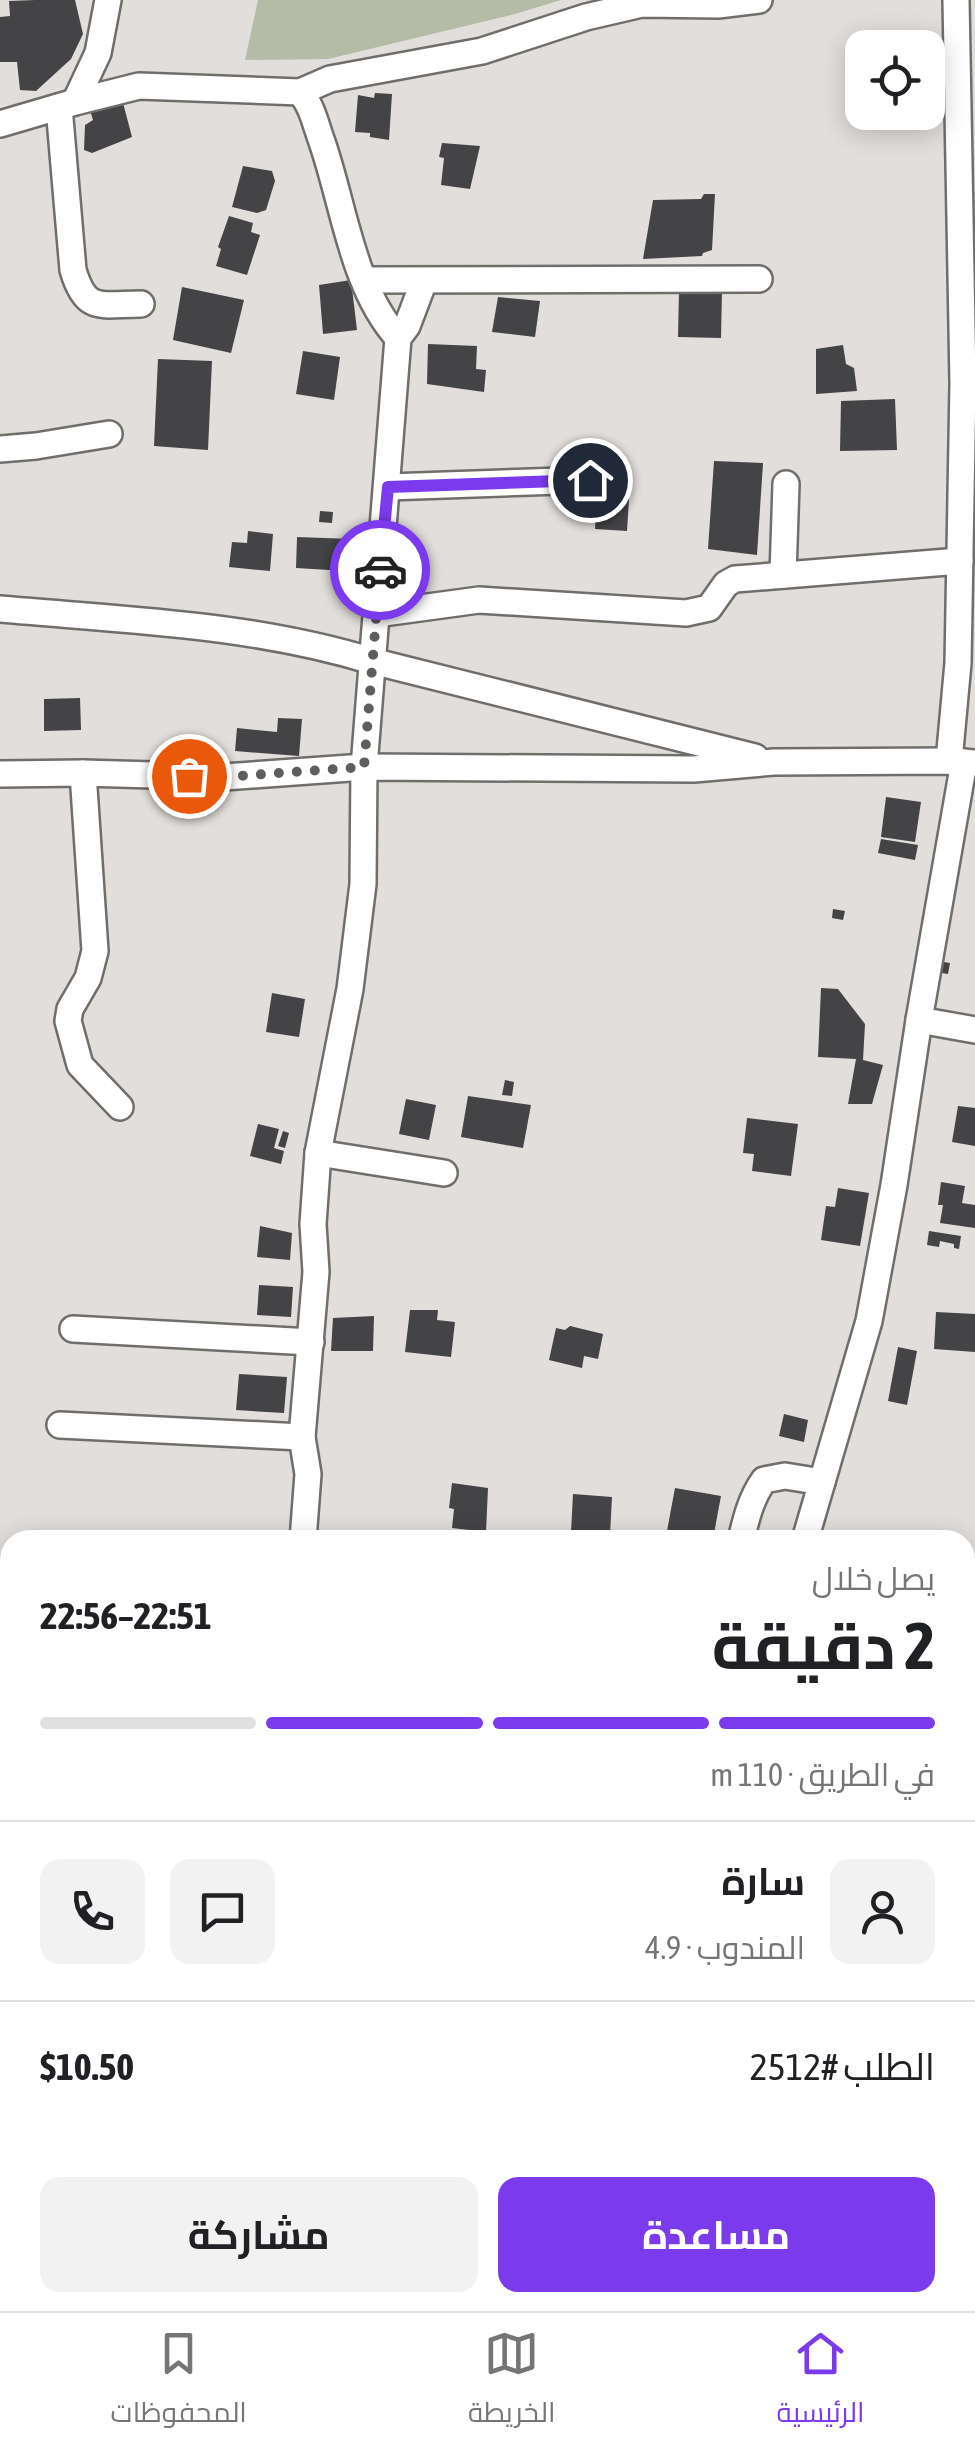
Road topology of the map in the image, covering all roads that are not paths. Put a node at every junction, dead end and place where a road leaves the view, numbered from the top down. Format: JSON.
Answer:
{"nodes":[{"id":1,"x":108,"y":0,"type":"edge"},
{"id":2,"x":759,"y":0,"type":"edge"},
{"id":3,"x":956,"y":0,"type":"edge"},
{"id":4,"x":300,"y":92,"type":"junction"},
{"id":5,"x":67,"y":104,"type":"junction"},
{"id":6,"x":0,"y":124,"type":"edge"},
{"id":7,"x":365,"y":280,"type":"junction"},
{"id":8,"x":424,"y":280,"type":"junction"},
{"id":9,"x":759,"y":280,"type":"dead end"},
{"id":10,"x":140,"y":304,"type":"dead end"},
{"id":11,"x":398,"y":338,"type":"junction"},
{"id":12,"x":109,"y":434,"type":"dead end"},
{"id":13,"x":0,"y":448,"type":"edge"},
{"id":14,"x":590,"y":480,"type":"dead end"},
{"id":15,"x":786,"y":484,"type":"dead end"},
{"id":16,"x":388,"y":487,"type":"junction"},
{"id":17,"x":960,"y":561,"type":"junction"},
{"id":18,"x":783,"y":575,"type":"junction"},
{"id":19,"x":0,"y":609,"type":"edge"},
{"id":20,"x":376,"y":614,"type":"junction"},
{"id":21,"x":372,"y":662,"type":"junction"},
{"id":22,"x":774,"y":762,"type":"junction"},
{"id":23,"x":962,"y":762,"type":"edge"},
{"id":24,"x":364,"y":767,"type":"junction"},
{"id":25,"x":82,"y":773,"type":"junction"},
{"id":26,"x":0,"y":774,"type":"edge"},
{"id":27,"x":919,"y":1020,"type":"junction"},
{"id":28,"x":975,"y":1030,"type":"edge"},
{"id":29,"x":120,"y":1107,"type":"dead end"},
{"id":30,"x":318,"y":1152,"type":"junction"},
{"id":31,"x":444,"y":1173,"type":"dead end"},
{"id":32,"x":73,"y":1329,"type":"dead end"},
{"id":33,"x":311,"y":1342,"type":"junction"},
{"id":34,"x":60,"y":1424,"type":"dead end"},
{"id":35,"x":302,"y":1437,"type":"junction"},
{"id":36,"x":822,"y":1482,"type":"junction"},
{"id":37,"x":303,"y":1530,"type":"edge"},
{"id":38,"x":744,"y":1530,"type":"edge"},
{"id":39,"x":808,"y":1530,"type":"edge"}],
"edges":[{"from":1,"to":5,"type":"street"},
{"from":2,"to":4,"type":"street"},
{"from":3,"to":17,"type":"street"},
{"from":4,"to":5,"type":"street"},
{"from":4,"to":7,"type":"street"},
{"from":5,"to":6,"type":"street"},
{"from":5,"to":10,"type":"street"},
{"from":7,"to":8,"type":"street"},
{"from":7,"to":11,"type":"street"},
{"from":8,"to":9,"type":"street"},
{"from":8,"to":11,"type":"street"},
{"from":11,"to":16,"type":"street"},
{"from":12,"to":13,"type":"street"},
{"from":14,"to":16,"type":"street"},
{"from":15,"to":18,"type":"street"},
{"from":16,"to":20,"type":"street"},
{"from":17,"to":18,"type":"street"},
{"from":17,"to":23,"type":"street"},
{"from":18,"to":20,"type":"street"},
{"from":19,"to":21,"type":"street"},
{"from":20,"to":21,"type":"street"},
{"from":21,"to":22,"type":"street"},
{"from":21,"to":24,"type":"street"},
{"from":22,"to":23,"type":"street"},
{"from":22,"to":24,"type":"street"},
{"from":23,"to":27,"type":"street"},
{"from":24,"to":25,"type":"street"},
{"from":24,"to":30,"type":"street"},
{"from":25,"to":26,"type":"street"},
{"from":25,"to":29,"type":"street"},
{"from":27,"to":28,"type":"street"},
{"from":27,"to":36,"type":"street"},
{"from":30,"to":31,"type":"street"},
{"from":30,"to":33,"type":"street"},
{"from":32,"to":33,"type":"street"},
{"from":33,"to":35,"type":"street"},
{"from":34,"to":35,"type":"street"},
{"from":35,"to":37,"type":"street"},
{"from":36,"to":38,"type":"street"},
{"from":36,"to":39,"type":"street"}]}
